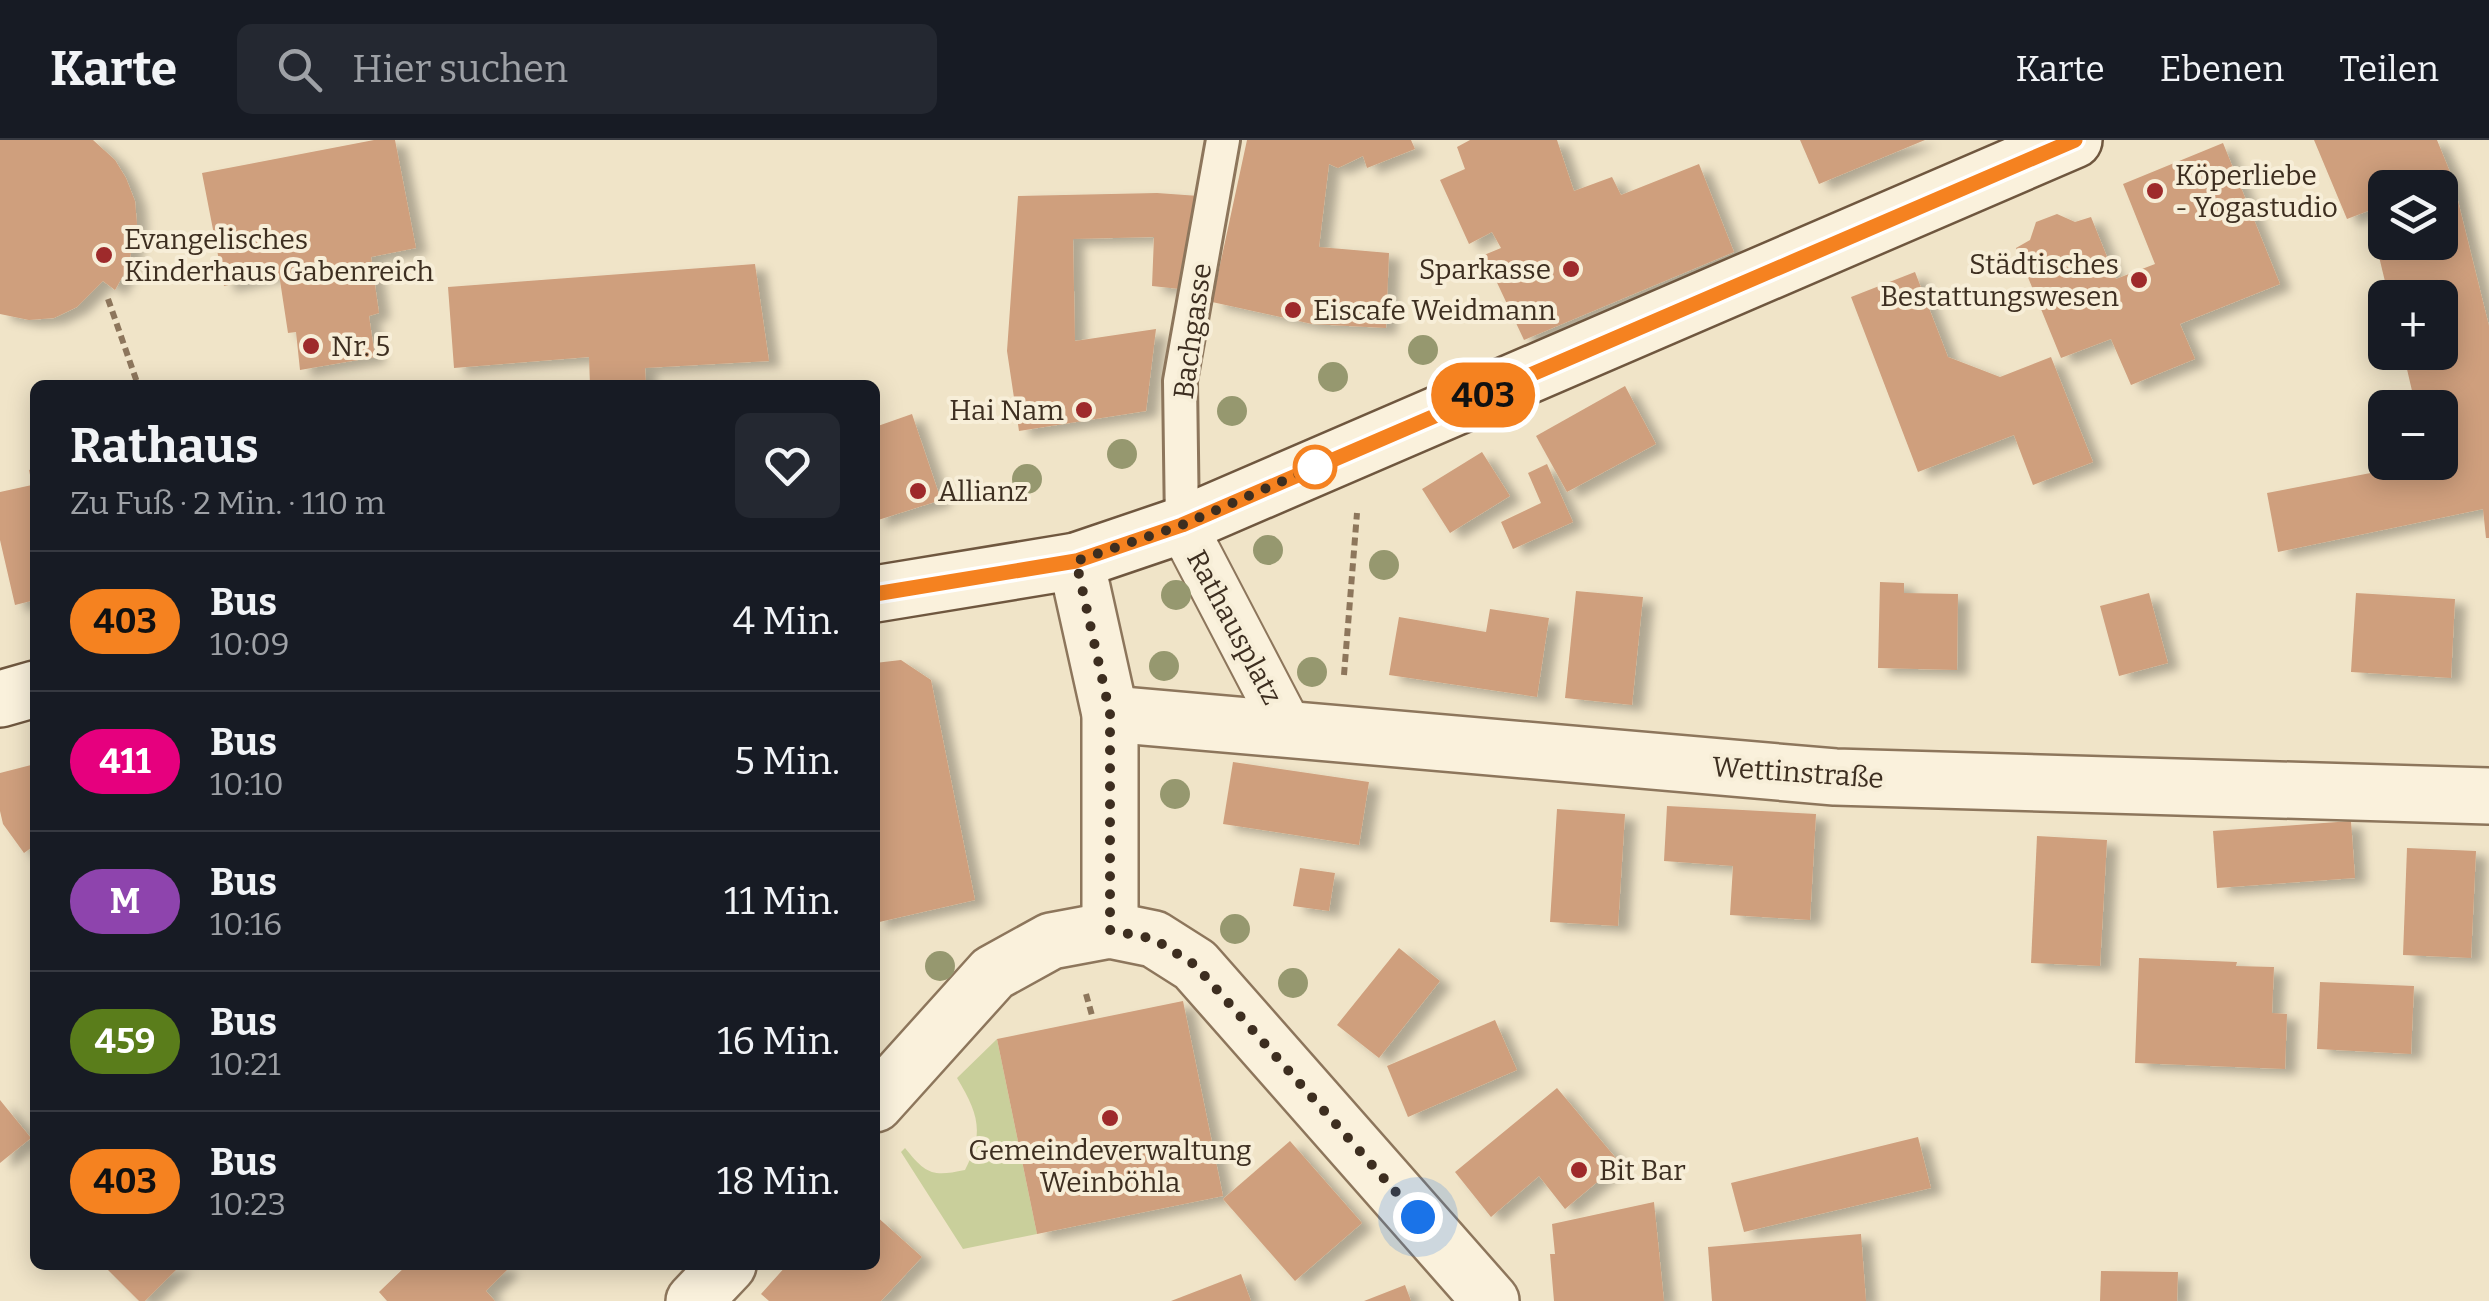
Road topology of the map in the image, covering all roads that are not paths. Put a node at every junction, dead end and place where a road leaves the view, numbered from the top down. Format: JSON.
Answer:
{"nodes":[{"id":1,"x":1223,"y":140,"type":"edge"},
{"id":2,"x":2074,"y":140,"type":"edge"},
{"id":3,"x":1182,"y":525,"type":"junction"},
{"id":4,"x":1076,"y":561,"type":"junction"},
{"id":5,"x":880,"y":593,"type":"edge"},
{"id":6,"x":30,"y":691,"type":"edge"},
{"id":7,"x":0,"y":698,"type":"edge"},
{"id":8,"x":1110,"y":714,"type":"junction"},
{"id":9,"x":1314,"y":730,"type":"junction"},
{"id":10,"x":2489,"y":796,"type":"edge"},
{"id":11,"x":1110,"y":930,"type":"junction"},
{"id":12,"x":880,"y":1098,"type":"edge"},
{"id":13,"x":723,"y":1270,"type":"edge"},
{"id":14,"x":694,"y":1301,"type":"edge"},
{"id":15,"x":1492,"y":1301,"type":"edge"}],
"edges":[{"from":1,"to":3,"type":"lane","name":"Bachgasse"},
{"from":2,"to":3,"type":"street"},
{"from":3,"to":4,"type":"street"},
{"from":3,"to":9,"type":"street","name":"Rathausplatz"},
{"from":4,"to":5,"type":"street"},
{"from":4,"to":8,"type":"street"},
{"from":6,"to":7,"type":"street"},
{"from":8,"to":9,"type":"street","name":"Wettinstraße"},
{"from":8,"to":11,"type":"street"},
{"from":9,"to":10,"type":"street","name":"Wettinstraße"},
{"from":11,"to":12,"type":"street"},
{"from":11,"to":15,"type":"street"},
{"from":13,"to":14,"type":"street"}]}
